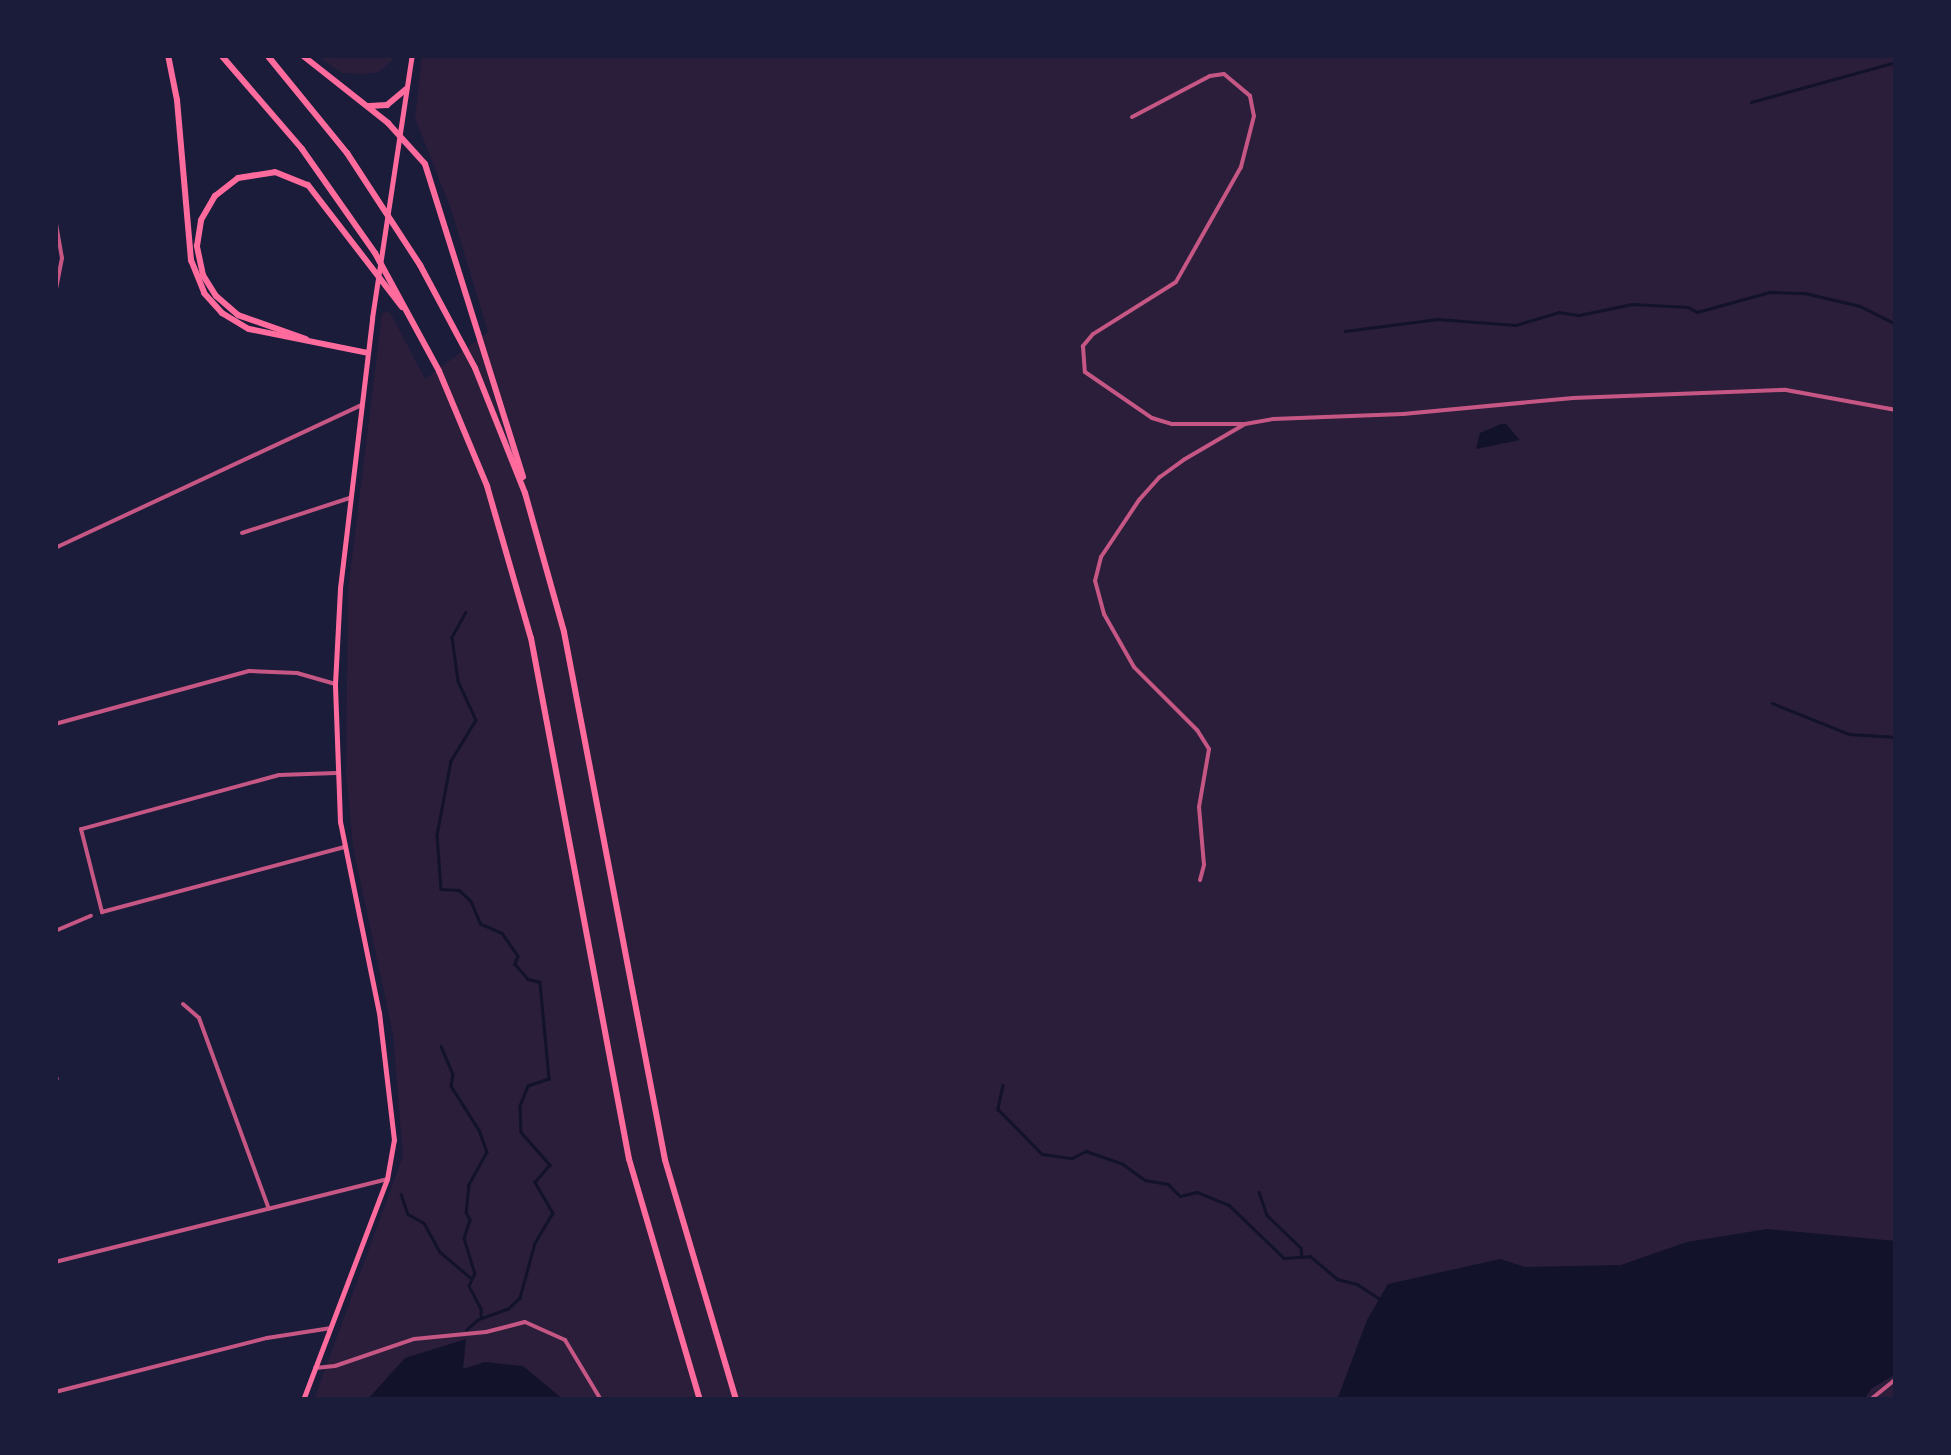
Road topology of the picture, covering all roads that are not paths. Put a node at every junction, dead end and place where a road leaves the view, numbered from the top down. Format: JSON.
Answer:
{"nodes":[{"id":1,"x":168,"y":55,"type":"edge"},
{"id":2,"x":220,"y":55,"type":"edge"},
{"id":3,"x":267,"y":55,"type":"edge"},
{"id":4,"x":302,"y":55,"type":"edge"},
{"id":5,"x":412,"y":55,"type":"edge"},
{"id":6,"x":406,"y":89,"type":"junction"},
{"id":7,"x":366,"y":106,"type":"junction"},
{"id":8,"x":1132,"y":117,"type":"dead end"},
{"id":9,"x":399,"y":134,"type":"junction"},
{"id":10,"x":55,"y":218,"type":"edge"},
{"id":11,"x":55,"y":294,"type":"edge"},
{"id":12,"x":410,"y":315,"type":"junction"},
{"id":13,"x":306,"y":339,"type":"junction"},
{"id":14,"x":368,"y":353,"type":"junction"},
{"id":15,"x":362,"y":404,"type":"junction"},
{"id":16,"x":1896,"y":410,"type":"edge"},
{"id":17,"x":1244,"y":424,"type":"junction"},
{"id":18,"x":526,"y":493,"type":"junction"},
{"id":19,"x":350,"y":498,"type":"junction"},
{"id":20,"x":242,"y":533,"type":"dead end"},
{"id":21,"x":55,"y":548,"type":"edge"},
{"id":22,"x":335,"y":684,"type":"junction"},
{"id":23,"x":55,"y":724,"type":"edge"},
{"id":24,"x":336,"y":772,"type":"junction"},
{"id":25,"x":344,"y":847,"type":"junction"},
{"id":26,"x":1200,"y":880,"type":"dead end"},
{"id":27,"x":91,"y":916,"type":"dead end"},
{"id":28,"x":55,"y":932,"type":"edge"},
{"id":29,"x":183,"y":1004,"type":"dead end"},
{"id":30,"x":386,"y":1179,"type":"junction"},
{"id":31,"x":268,"y":1208,"type":"junction"},
{"id":32,"x":55,"y":1262,"type":"edge"},
{"id":33,"x":330,"y":1328,"type":"junction"},
{"id":34,"x":315,"y":1368,"type":"junction"},
{"id":35,"x":1896,"y":1379,"type":"edge"},
{"id":36,"x":55,"y":1392,"type":"edge"},
{"id":37,"x":303,"y":1400,"type":"edge"},
{"id":38,"x":601,"y":1400,"type":"edge"},
{"id":39,"x":700,"y":1400,"type":"edge"},
{"id":40,"x":736,"y":1400,"type":"edge"},
{"id":41,"x":1870,"y":1400,"type":"edge"}],
"edges":[{"from":1,"to":13,"type":"highway"},
{"from":2,"to":12,"type":"highway"},
{"from":3,"to":18,"type":"highway"},
{"from":4,"to":7,"type":"highway"},
{"from":5,"to":6,"type":"main road"},
{"from":6,"to":7,"type":"highway"},
{"from":6,"to":9,"type":"main road"},
{"from":7,"to":9,"type":"highway"},
{"from":8,"to":17,"type":"street"},
{"from":9,"to":14,"type":"main road"},
{"from":9,"to":18,"type":"highway"},
{"from":10,"to":11,"type":"street"},
{"from":12,"to":13,"type":"highway"},
{"from":12,"to":39,"type":"highway"},
{"from":13,"to":14,"type":"highway"},
{"from":14,"to":15,"type":"main road"},
{"from":15,"to":19,"type":"main road"},
{"from":15,"to":21,"type":"street"},
{"from":16,"to":17,"type":"street"},
{"from":17,"to":26,"type":"street"},
{"from":18,"to":40,"type":"highway"},
{"from":19,"to":20,"type":"street"},
{"from":19,"to":22,"type":"main road"},
{"from":22,"to":23,"type":"street"},
{"from":22,"to":24,"type":"main road"},
{"from":24,"to":25,"type":"main road"},
{"from":24,"to":25,"type":"street"},
{"from":25,"to":30,"type":"main road"},
{"from":27,"to":28,"type":"street"},
{"from":29,"to":31,"type":"street"},
{"from":30,"to":31,"type":"street"},
{"from":30,"to":33,"type":"main road"},
{"from":31,"to":32,"type":"street"},
{"from":33,"to":34,"type":"main road"},
{"from":33,"to":36,"type":"street"},
{"from":34,"to":37,"type":"main road"},
{"from":34,"to":38,"type":"street"},
{"from":35,"to":41,"type":"street"}]}
